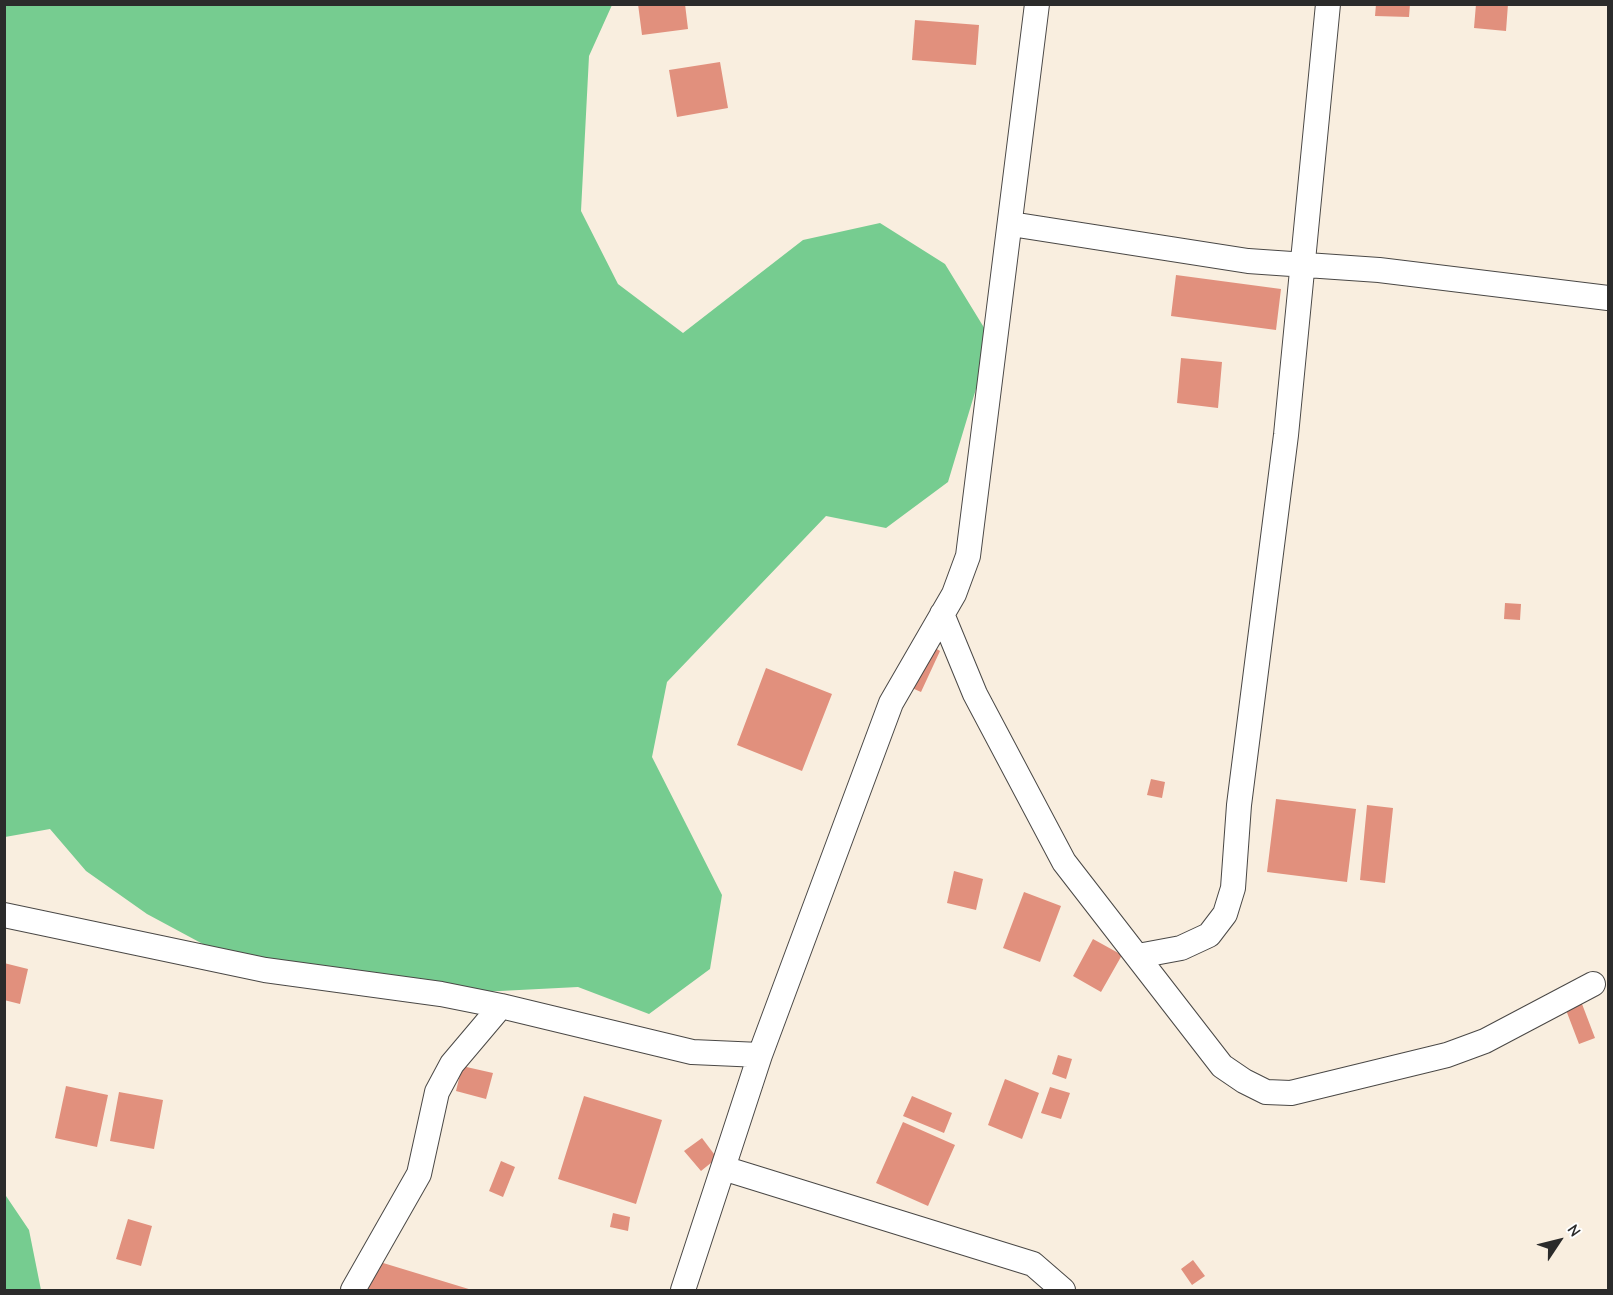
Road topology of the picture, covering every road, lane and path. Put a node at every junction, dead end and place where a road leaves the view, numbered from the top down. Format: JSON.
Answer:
{"nodes":[{"id":1,"x":1037,"y":4,"type":"edge"},
{"id":2,"x":1328,"y":4,"type":"edge"},
{"id":3,"x":1011,"y":224,"type":"junction"},
{"id":4,"x":1302,"y":266,"type":"junction"},
{"id":5,"x":1607,"y":290,"type":"edge"},
{"id":6,"x":942,"y":614,"type":"junction"},
{"id":7,"x":4,"y":915,"type":"edge"},
{"id":8,"x":1137,"y":956,"type":"junction"},
{"id":9,"x":1593,"y":984,"type":"dead end"},
{"id":10,"x":501,"y":1006,"type":"junction"},
{"id":11,"x":759,"y":1055,"type":"junction"},
{"id":12,"x":723,"y":1168,"type":"junction"},
{"id":13,"x":353,"y":1290,"type":"edge"},
{"id":14,"x":683,"y":1290,"type":"edge"},
{"id":15,"x":1063,"y":1290,"type":"edge"}],
"edges":[{"from":1,"to":3,"type":"street"},
{"from":2,"to":4,"type":"street"},
{"from":3,"to":4,"type":"street"},
{"from":3,"to":6,"type":"street"},
{"from":4,"to":5,"type":"street"},
{"from":4,"to":8,"type":"street"},
{"from":6,"to":8,"type":"street"},
{"from":6,"to":11,"type":"street"},
{"from":7,"to":10,"type":"street"},
{"from":8,"to":9,"type":"street"},
{"from":10,"to":11,"type":"street"},
{"from":10,"to":13,"type":"street"},
{"from":11,"to":12,"type":"street"},
{"from":12,"to":14,"type":"street"},
{"from":12,"to":15,"type":"street"}]}
